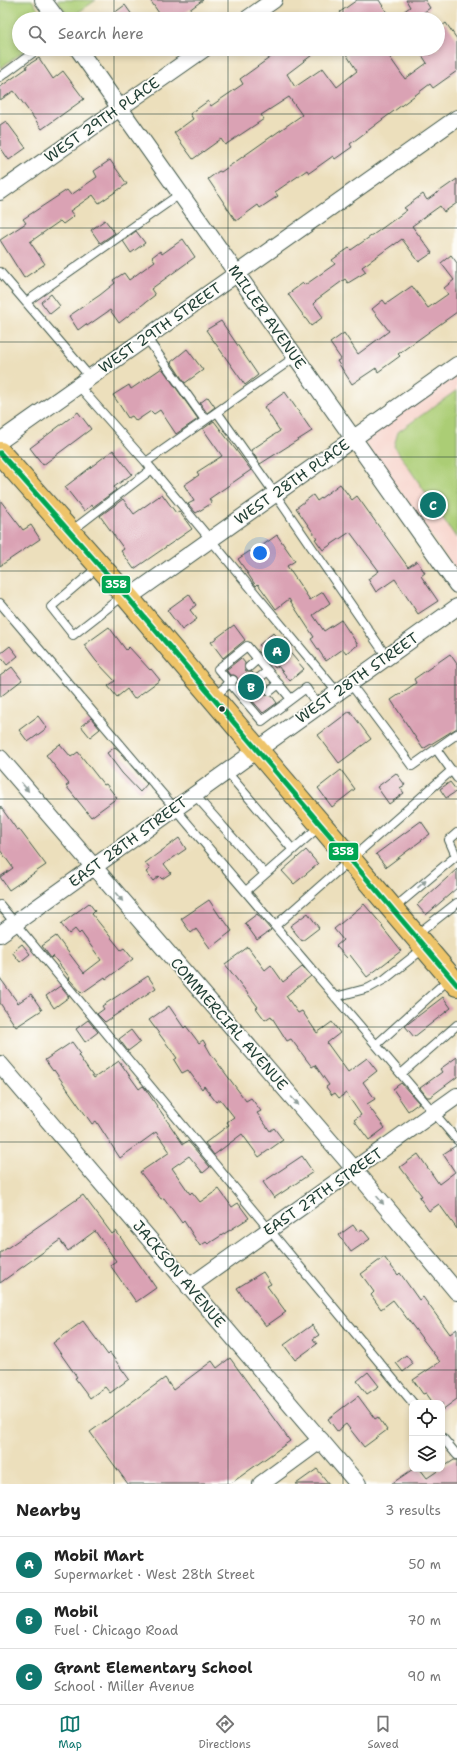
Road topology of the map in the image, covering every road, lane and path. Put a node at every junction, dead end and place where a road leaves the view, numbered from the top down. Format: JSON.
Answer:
{"nodes":[{"id":1,"x":43,"y":0,"type":"edge"},
{"id":2,"x":274,"y":0,"type":"edge"},
{"id":3,"x":51,"y":12,"type":"edge"},
{"id":4,"x":257,"y":12,"type":"edge"},
{"id":5,"x":29,"y":56,"type":"edge"},
{"id":6,"x":83,"y":56,"type":"edge"},
{"id":7,"x":194,"y":56,"type":"edge"},
{"id":8,"x":0,"y":78,"type":"edge"},
{"id":9,"x":119,"y":108,"type":"junction"},
{"id":10,"x":457,"y":118,"type":"edge"},
{"id":11,"x":0,"y":192,"type":"edge"},
{"id":12,"x":180,"y":194,"type":"junction"},
{"id":13,"x":0,"y":272,"type":"edge"},
{"id":14,"x":236,"y":274,"type":"junction"},
{"id":15,"x":26,"y":302,"type":"junction"},
{"id":16,"x":146,"y":337,"type":"junction"},
{"id":17,"x":295,"y":357,"type":"junction"},
{"id":18,"x":457,"y":365,"type":"edge"},
{"id":19,"x":84,"y":381,"type":"junction"},
{"id":20,"x":217,"y":412,"type":"junction"},
{"id":21,"x":204,"y":420,"type":"junction"},
{"id":22,"x":354,"y":438,"type":"junction"},
{"id":23,"x":0,"y":441,"type":"edge"},
{"id":24,"x":0,"y":453,"type":"edge"},
{"id":25,"x":146,"y":462,"type":"junction"},
{"id":26,"x":152,"y":470,"type":"junction"},
{"id":27,"x":275,"y":494,"type":"junction"},
{"id":28,"x":70,"y":532,"type":"junction"},
{"id":29,"x":210,"y":540,"type":"junction"},
{"id":30,"x":100,"y":566,"type":"junction"},
{"id":31,"x":457,"y":584,"type":"edge"},
{"id":32,"x":126,"y":596,"type":"junction"},
{"id":33,"x":0,"y":603,"type":"edge"},
{"id":34,"x":457,"y":607,"type":"edge"},
{"id":35,"x":387,"y":657,"type":"junction"},
{"id":36,"x":258,"y":659,"type":"junction"},
{"id":37,"x":249,"y":668,"type":"dead end"},
{"id":38,"x":268,"y":671,"type":"junction"},
{"id":39,"x":259,"y":678,"type":"dead end"},
{"id":40,"x":232,"y":682,"type":"junction"},
{"id":41,"x":350,"y":683,"type":"junction"},
{"id":42,"x":279,"y":684,"type":"junction"},
{"id":43,"x":270,"y":691,"type":"dead end"},
{"id":44,"x":337,"y":692,"type":"junction"},
{"id":45,"x":212,"y":698,"type":"junction"},
{"id":46,"x":291,"y":699,"type":"junction"},
{"id":47,"x":318,"y":706,"type":"junction"},
{"id":48,"x":457,"y":734,"type":"edge"},
{"id":49,"x":436,"y":749,"type":"junction"},
{"id":50,"x":257,"y":750,"type":"junction"},
{"id":51,"x":0,"y":758,"type":"edge"},
{"id":52,"x":452,"y":770,"type":"junction"},
{"id":53,"x":226,"y":771,"type":"junction"},
{"id":54,"x":457,"y":778,"type":"edge"},
{"id":55,"x":194,"y":794,"type":"junction"},
{"id":56,"x":175,"y":808,"type":"junction"},
{"id":57,"x":321,"y":825,"type":"junction"},
{"id":58,"x":457,"y":833,"type":"edge"},
{"id":59,"x":293,"y":850,"type":"junction"},
{"id":60,"x":350,"y":859,"type":"junction"},
{"id":61,"x":93,"y":867,"type":"junction"},
{"id":62,"x":265,"y":874,"type":"junction"},
{"id":63,"x":246,"y":891,"type":"junction"},
{"id":64,"x":457,"y":903,"type":"edge"},
{"id":65,"x":0,"y":905,"type":"edge"},
{"id":66,"x":393,"y":909,"type":"junction"},
{"id":67,"x":16,"y":923,"type":"junction"},
{"id":68,"x":275,"y":926,"type":"junction"},
{"id":69,"x":0,"y":934,"type":"edge"},
{"id":70,"x":420,"y":942,"type":"junction"},
{"id":71,"x":454,"y":981,"type":"edge"},
{"id":72,"x":336,"y":997,"type":"junction"},
{"id":73,"x":457,"y":1025,"type":"edge"},
{"id":74,"x":376,"y":1045,"type":"junction"},
{"id":75,"x":0,"y":1064,"type":"edge"},
{"id":76,"x":401,"y":1074,"type":"junction"},
{"id":77,"x":457,"y":1096,"type":"edge"},
{"id":78,"x":434,"y":1113,"type":"junction"},
{"id":79,"x":457,"y":1140,"type":"edge"},
{"id":80,"x":355,"y":1170,"type":"junction"},
{"id":81,"x":269,"y":1230,"type":"junction"},
{"id":82,"x":189,"y":1287,"type":"junction"},
{"id":83,"x":457,"y":1292,"type":"edge"},
{"id":84,"x":411,"y":1400,"type":"edge"},
{"id":85,"x":321,"y":1440,"type":"junction"},
{"id":86,"x":445,"y":1441,"type":"edge"},
{"id":87,"x":457,"y":1455,"type":"edge"},
{"id":88,"x":261,"y":1484,"type":"edge"},
{"id":89,"x":358,"y":1484,"type":"edge"}],
"edges":[{"from":1,"to":3,"type":"street"},
{"from":2,"to":4,"type":"street"},
{"from":5,"to":8,"type":"lane"},
{"from":6,"to":9,"type":"street","name":"MILLER AVENUE"},
{"from":7,"to":9,"type":"street","name":"WEST 29TH PLACE"},
{"from":9,"to":11,"type":"street","name":"WEST 29TH PLACE"},
{"from":9,"to":12,"type":"street","name":"MILLER AVENUE"},
{"from":10,"to":14,"type":"street","name":"WEST 29TH STREET"},
{"from":12,"to":14,"type":"street","name":"MILLER AVENUE"},
{"from":12,"to":15,"type":"lane"},
{"from":13,"to":15,"type":"lane"},
{"from":14,"to":16,"type":"street","name":"WEST 29TH STREET"},
{"from":14,"to":17,"type":"street","name":"MILLER AVENUE"},
{"from":15,"to":19,"type":"lane"},
{"from":16,"to":19,"type":"street","name":"WEST 29TH STREET"},
{"from":16,"to":21,"type":"lane"},
{"from":17,"to":20,"type":"lane"},
{"from":17,"to":22,"type":"street","name":"MILLER AVENUE"},
{"from":18,"to":22,"type":"street","name":"WEST 28TH PLACE"},
{"from":19,"to":23,"type":"street","name":"WEST 29TH STREET"},
{"from":19,"to":25,"type":"lane"},
{"from":20,"to":21,"type":"lane"},
{"from":20,"to":27,"type":"lane"},
{"from":21,"to":25,"type":"lane"},
{"from":22,"to":27,"type":"street","name":"WEST 28TH PLACE"},
{"from":22,"to":31,"type":"street","name":"MILLER AVENUE"},
{"from":24,"to":28,"type":"main road"},
{"from":25,"to":26,"type":"lane"},
{"from":26,"to":28,"type":"lane"},
{"from":26,"to":29,"type":"lane"},
{"from":27,"to":29,"type":"street","name":"WEST 28TH PLACE"},
{"from":27,"to":35,"type":"lane"},
{"from":28,"to":30,"type":"main road"},
{"from":29,"to":32,"type":"street","name":"WEST 28TH PLACE"},
{"from":29,"to":44,"type":"lane"},
{"from":30,"to":32,"type":"main road"},
{"from":30,"to":32,"type":"lane"},
{"from":32,"to":45,"type":"main road"},
{"from":33,"to":56,"type":"lane"},
{"from":34,"to":35,"type":"street","name":"WEST 28TH STREET"},
{"from":35,"to":41,"type":"street","name":"WEST 28TH STREET"},
{"from":36,"to":37,"type":"lane"},
{"from":36,"to":38,"type":"lane"},
{"from":36,"to":40,"type":"lane"},
{"from":38,"to":39,"type":"lane"},
{"from":38,"to":42,"type":"lane"},
{"from":40,"to":45,"type":"lane"},
{"from":40,"to":46,"type":"lane"},
{"from":41,"to":44,"type":"street","name":"WEST 28TH STREET"},
{"from":41,"to":49,"type":"lane"},
{"from":42,"to":43,"type":"lane"},
{"from":42,"to":46,"type":"lane"},
{"from":44,"to":47,"type":"street","name":"WEST 28TH STREET"},
{"from":45,"to":50,"type":"main road"},
{"from":46,"to":47,"type":"lane"},
{"from":47,"to":50,"type":"street","name":"WEST 28TH STREET"},
{"from":48,"to":49,"type":"lane"},
{"from":49,"to":52,"type":"lane"},
{"from":50,"to":53,"type":"street","name":"EAST 28TH STREET"},
{"from":50,"to":57,"type":"main road"},
{"from":51,"to":61,"type":"street","name":"COMMERCIAL AVENUE","one_way":true},
{"from":52,"to":54,"type":"lane"},
{"from":52,"to":60,"type":"lane"},
{"from":53,"to":55,"type":"street","name":"EAST 28TH STREET"},
{"from":53,"to":59,"type":"lane"},
{"from":55,"to":56,"type":"street","name":"EAST 28TH STREET"},
{"from":55,"to":62,"type":"lane"},
{"from":56,"to":61,"type":"street","name":"EAST 28TH STREET"},
{"from":56,"to":63,"type":"lane"},
{"from":57,"to":59,"type":"lane"},
{"from":57,"to":60,"type":"main road"},
{"from":66,"to":58,"type":"lane","one_way":true},
{"from":59,"to":62,"type":"lane"},
{"from":60,"to":66,"type":"main road"},
{"from":60,"to":68,"type":"lane"},
{"from":61,"to":67,"type":"street","name":"EAST 28TH STREET"},
{"from":61,"to":80,"type":"street","name":"COMMERCIAL AVENUE","one_way":true},
{"from":62,"to":63,"type":"lane"},
{"from":63,"to":68,"type":"lane"},
{"from":64,"to":70,"type":"lane"},
{"from":65,"to":67,"type":"lane"},
{"from":66,"to":70,"type":"main road"},
{"from":67,"to":69,"type":"street","name":"EAST 28TH STREET"},
{"from":67,"to":81,"type":"lane"},
{"from":68,"to":72,"type":"lane"},
{"from":70,"to":71,"type":"main road"},
{"from":70,"to":72,"type":"lane"},
{"from":71,"to":74,"type":"lane"},
{"from":72,"to":74,"type":"lane"},
{"from":73,"to":76,"type":"lane"},
{"from":74,"to":76,"type":"lane"},
{"from":75,"to":82,"type":"street","name":"JACKSON AVENUE"},
{"from":76,"to":78,"type":"lane"},
{"from":77,"to":78,"type":"street","name":"EAST 27TH STREET"},
{"from":78,"to":79,"type":"lane"},
{"from":78,"to":80,"type":"street","name":"EAST 27TH STREET"},
{"from":80,"to":81,"type":"street","name":"EAST 27TH STREET"},
{"from":80,"to":83,"type":"street","name":"COMMERCIAL AVENUE","one_way":true},
{"from":81,"to":82,"type":"street","name":"EAST 27TH STREET"},
{"from":81,"to":84,"type":"lane"},
{"from":82,"to":85,"type":"street","name":"JACKSON AVENUE"},
{"from":85,"to":88,"type":"street"},
{"from":85,"to":89,"type":"street","name":"JACKSON AVENUE"},
{"from":86,"to":87,"type":"lane"}]}
